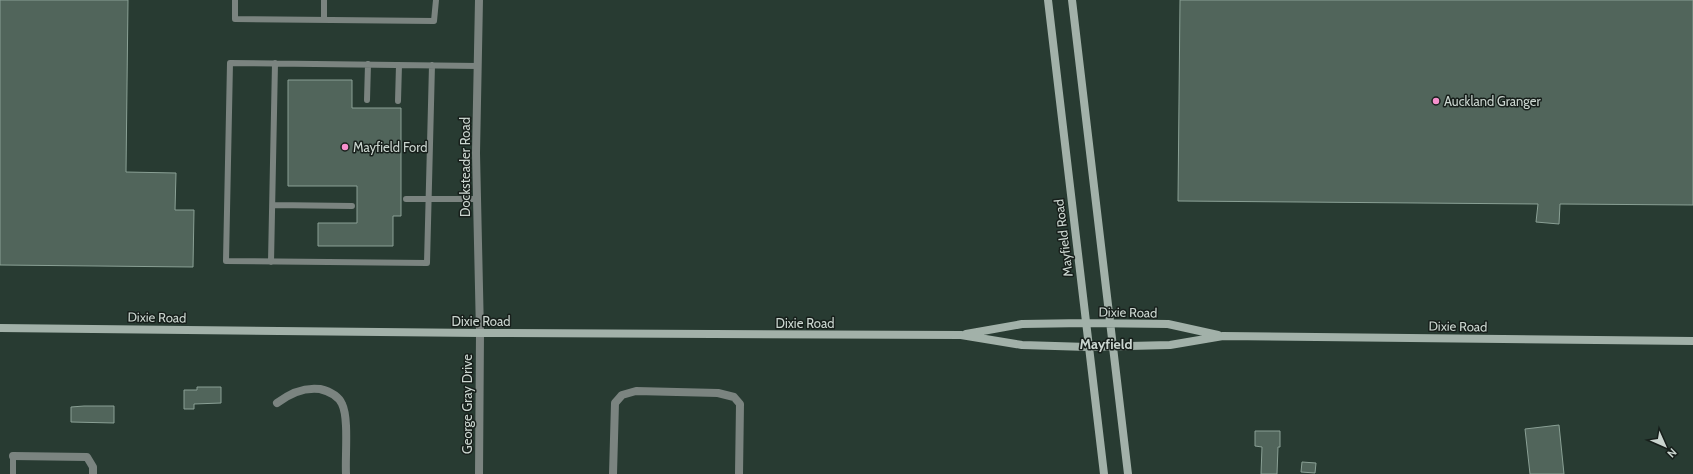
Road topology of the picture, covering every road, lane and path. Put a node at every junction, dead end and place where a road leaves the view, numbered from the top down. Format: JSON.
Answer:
{"nodes":[{"id":1,"x":235,"y":0,"type":"edge"},
{"id":2,"x":324,"y":0,"type":"edge"},
{"id":3,"x":436,"y":0,"type":"edge"},
{"id":4,"x":479,"y":0,"type":"edge"},
{"id":5,"x":1048,"y":0,"type":"edge"},
{"id":6,"x":1072,"y":0,"type":"edge"},
{"id":7,"x":324,"y":20,"type":"junction"},
{"id":8,"x":276,"y":63,"type":"junction"},
{"id":9,"x":368,"y":64,"type":"junction"},
{"id":10,"x":399,"y":65,"type":"junction"},
{"id":11,"x":432,"y":65,"type":"junction"},
{"id":12,"x":478,"y":66,"type":"junction"},
{"id":13,"x":367,"y":100,"type":"dead end"},
{"id":14,"x":398,"y":101,"type":"dead end"},
{"id":15,"x":406,"y":199,"type":"dead end"},
{"id":16,"x":429,"y":199,"type":"junction"},
{"id":17,"x":477,"y":199,"type":"junction"},
{"id":18,"x":273,"y":205,"type":"junction"},
{"id":19,"x":352,"y":206,"type":"dead end"},
{"id":20,"x":272,"y":262,"type":"junction"},
{"id":21,"x":1085,"y":323,"type":"junction"},
{"id":22,"x":1110,"y":324,"type":"junction"},
{"id":23,"x":0,"y":328,"type":"edge"},
{"id":24,"x":480,"y":333,"type":"junction"},
{"id":25,"x":961,"y":335,"type":"junction"},
{"id":26,"x":1223,"y":336,"type":"junction"},
{"id":27,"x":1693,"y":341,"type":"edge"},
{"id":28,"x":1088,"y":346,"type":"junction"},
{"id":29,"x":1113,"y":346,"type":"junction"},
{"id":30,"x":277,"y":403,"type":"dead end"},
{"id":31,"x":13,"y":456,"type":"joint"},
{"id":32,"x":13,"y":474,"type":"edge"},
{"id":33,"x":93,"y":474,"type":"edge"},
{"id":34,"x":346,"y":474,"type":"edge"},
{"id":35,"x":479,"y":474,"type":"edge"},
{"id":36,"x":613,"y":474,"type":"edge"},
{"id":37,"x":739,"y":474,"type":"edge"},
{"id":38,"x":1104,"y":474,"type":"edge"},
{"id":39,"x":1128,"y":474,"type":"edge"}],
"edges":[{"from":1,"to":7,"type":"lane"},
{"from":2,"to":7,"type":"lane"},
{"from":3,"to":7,"type":"lane"},
{"from":4,"to":12,"type":"street","name":"Docksteader Road"},
{"from":5,"to":21,"type":"main road","name":"Mayfield Road"},
{"from":6,"to":22,"type":"main road"},
{"from":8,"to":9,"type":"lane"},
{"from":8,"to":18,"type":"lane"},
{"from":8,"to":20,"type":"lane"},
{"from":9,"to":10,"type":"lane"},
{"from":9,"to":13,"type":"lane"},
{"from":10,"to":11,"type":"lane"},
{"from":10,"to":14,"type":"lane"},
{"from":11,"to":12,"type":"lane"},
{"from":11,"to":16,"type":"lane"},
{"from":12,"to":17,"type":"street","name":"Docksteader Road"},
{"from":15,"to":16,"type":"lane"},
{"from":16,"to":17,"type":"lane"},
{"from":16,"to":20,"type":"lane"},
{"from":17,"to":24,"type":"street","name":"Docksteader Road"},
{"from":18,"to":19,"type":"lane"},
{"from":18,"to":20,"type":"lane"},
{"from":21,"to":22,"type":"main road","name":"Dixie Road"},
{"from":21,"to":25,"type":"main road","name":"Dixie Road"},
{"from":21,"to":28,"type":"main road","name":"Mayfield Road"},
{"from":22,"to":26,"type":"main road","name":"Dixie Road"},
{"from":22,"to":29,"type":"main road"},
{"from":23,"to":24,"type":"main road","name":"Dixie Road"},
{"from":24,"to":25,"type":"main road","name":"Dixie Road"},
{"from":24,"to":35,"type":"street","name":"George Gray Drive"},
{"from":25,"to":28,"type":"main road","name":"Dixie Road"},
{"from":26,"to":27,"type":"main road","name":"Dixie Road"},
{"from":26,"to":29,"type":"main road","name":"Dixie Road"},
{"from":28,"to":29,"type":"main road","name":"Dixie Road"},
{"from":28,"to":38,"type":"main road","name":"Mayfield Road"},
{"from":29,"to":39,"type":"main road"},
{"from":30,"to":34,"type":"street"},
{"from":31,"to":32,"type":"lane"},
{"from":31,"to":33,"type":"street"},
{"from":36,"to":37,"type":"street"}]}
